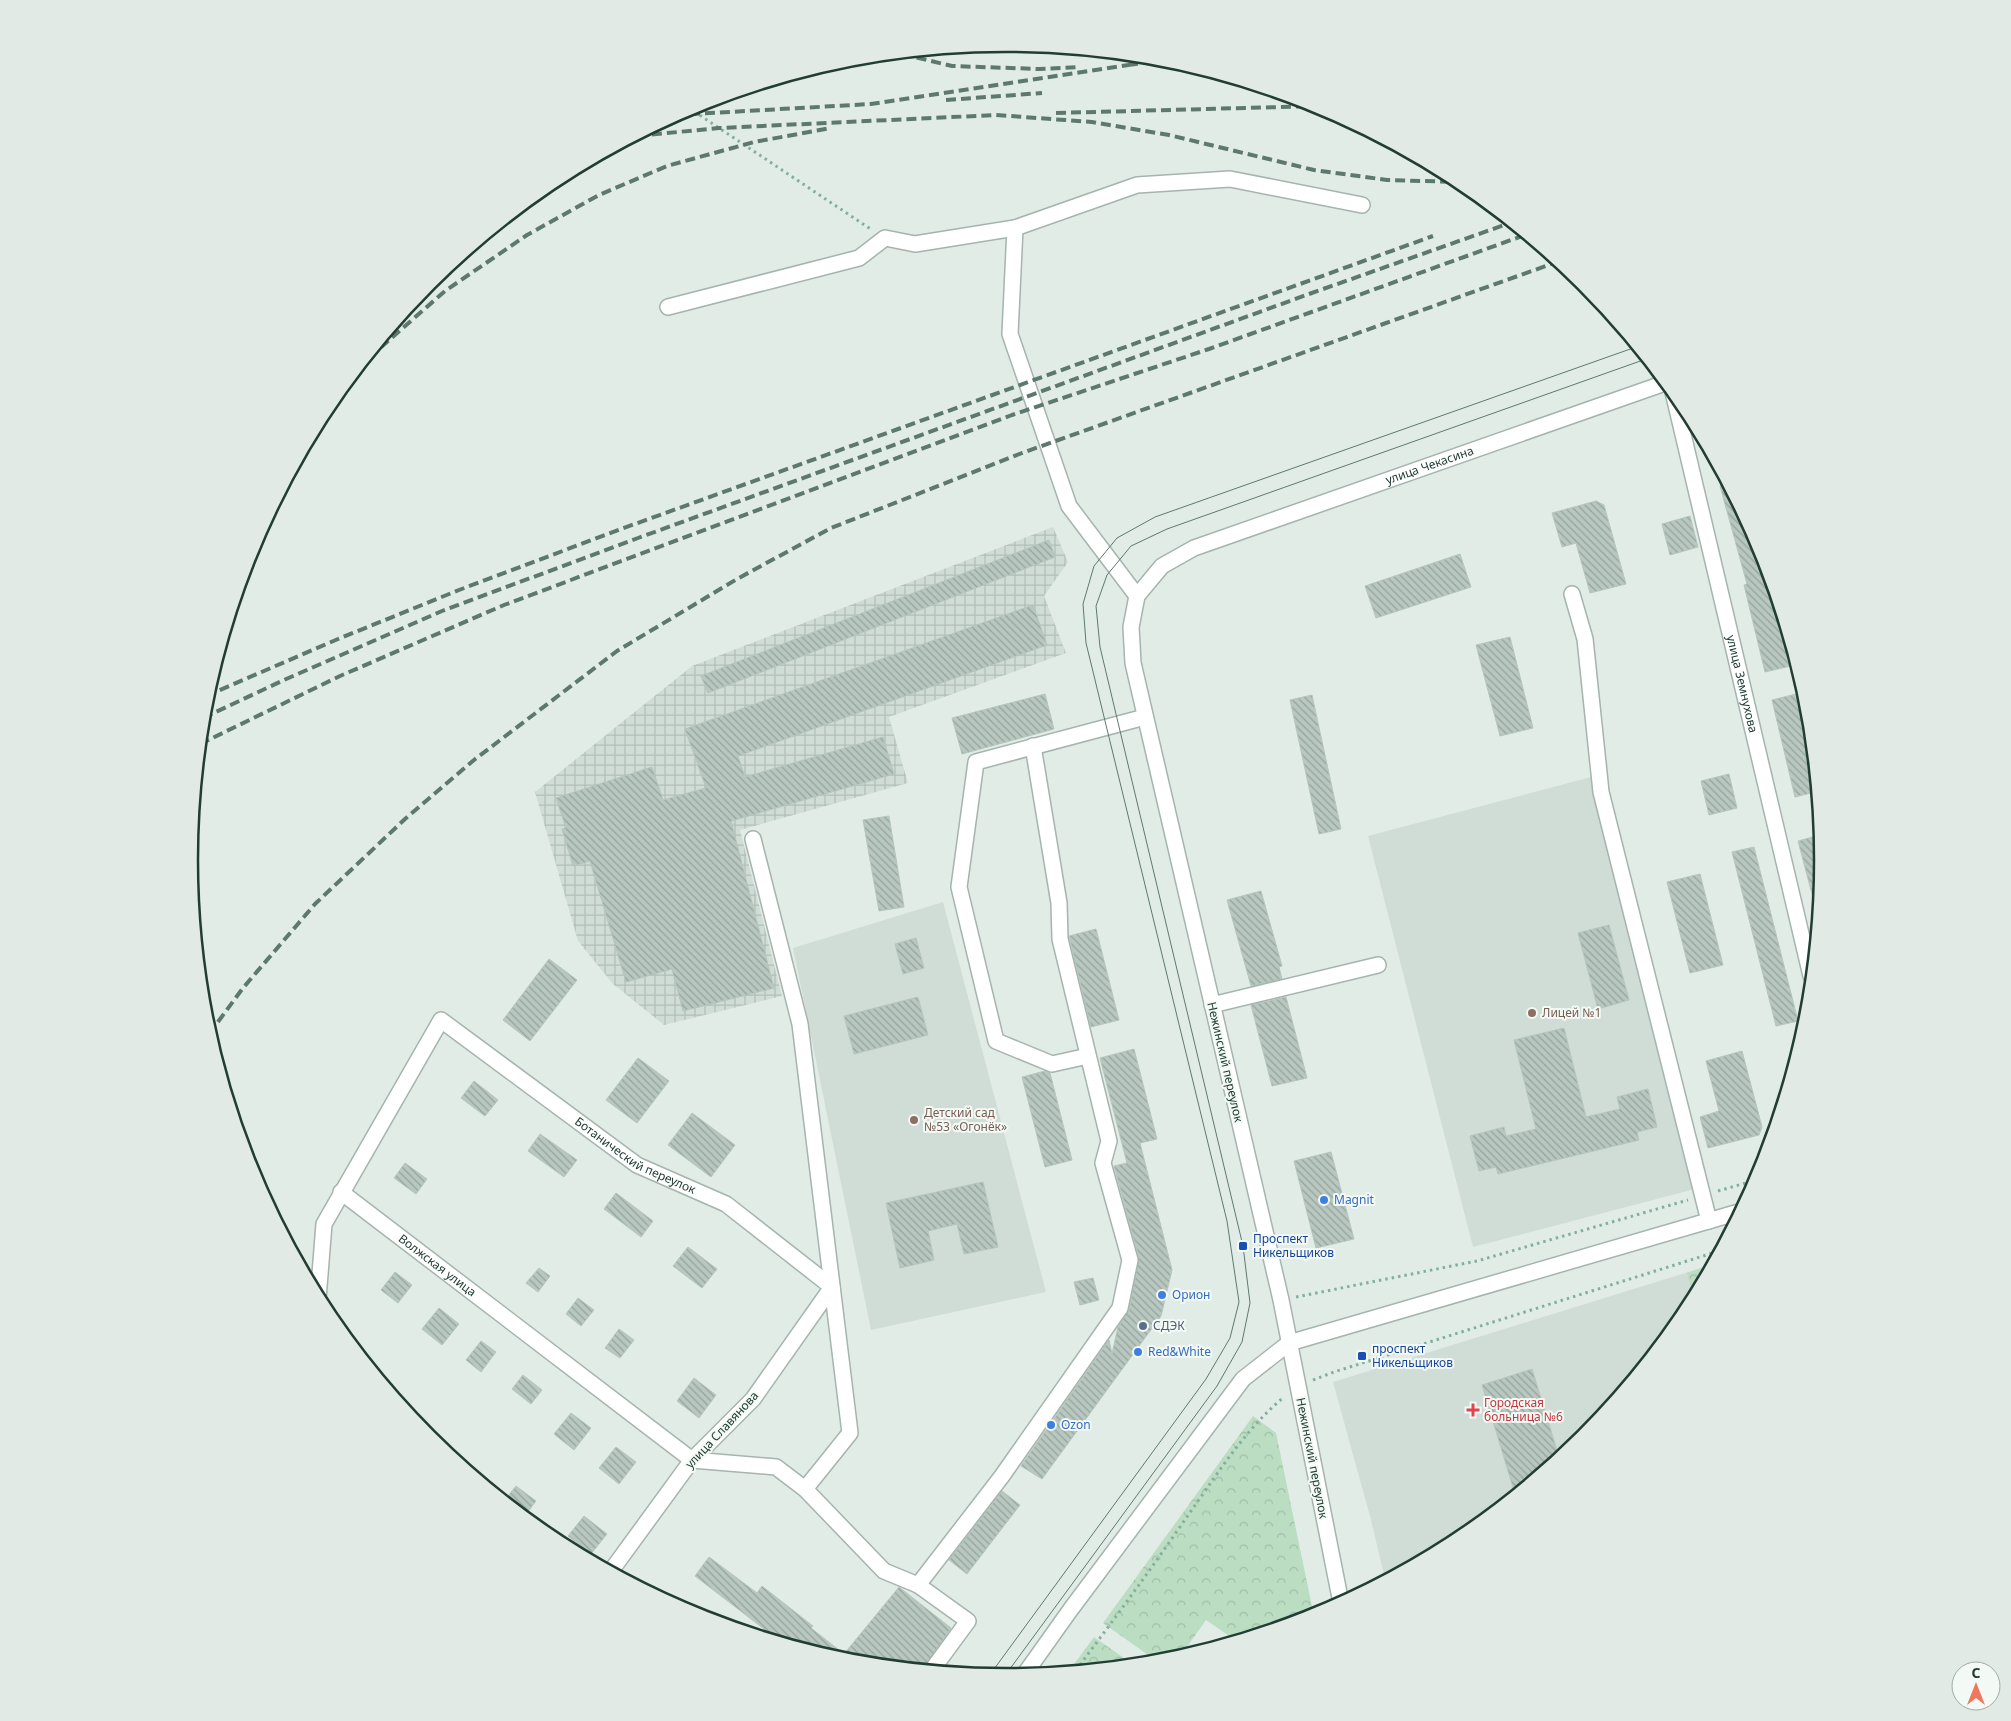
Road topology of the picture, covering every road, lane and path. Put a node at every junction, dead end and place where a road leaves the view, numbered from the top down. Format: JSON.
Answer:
{"nodes":[{"id":1,"x":697,"y":114,"type":"edge"},
{"id":2,"x":1362,"y":206,"type":"dead end"},
{"id":3,"x":1015,"y":228,"type":"junction"},
{"id":4,"x":885,"y":238,"type":"junction"},
{"id":5,"x":668,"y":307,"type":"dead end"},
{"id":6,"x":1658,"y":385,"type":"edge"},
{"id":7,"x":1678,"y":414,"type":"edge"},
{"id":8,"x":1194,"y":548,"type":"joint"},
{"id":9,"x":1572,"y":594,"type":"dead end"},
{"id":10,"x":1137,"y":596,"type":"junction"},
{"id":11,"x":1145,"y":717,"type":"junction"},
{"id":12,"x":1033,"y":746,"type":"junction"},
{"id":13,"x":753,"y":839,"type":"dead end"},
{"id":14,"x":1807,"y":961,"type":"edge"},
{"id":15,"x":1378,"y":965,"type":"dead end"},
{"id":16,"x":1212,"y":1005,"type":"junction"},
{"id":17,"x":1088,"y":1056,"type":"junction"},
{"id":18,"x":1746,"y":1183,"type":"edge"},
{"id":19,"x":341,"y":1192,"type":"junction"},
{"id":20,"x":1703,"y":1196,"type":"junction"},
{"id":21,"x":1732,"y":1214,"type":"edge"},
{"id":22,"x":1710,"y":1220,"type":"junction"},
{"id":23,"x":1711,"y":1253,"type":"edge"},
{"id":24,"x":319,"y":1285,"type":"edge"},
{"id":25,"x":832,"y":1287,"type":"junction"},
{"id":26,"x":1281,"y":1300,"type":"junction"},
{"id":27,"x":1289,"y":1344,"type":"junction"},
{"id":28,"x":1298,"y":1386,"type":"junction"},
{"id":29,"x":692,"y":1460,"type":"junction"},
{"id":30,"x":805,"y":1489,"type":"junction"},
{"id":31,"x":614,"y":1567,"type":"edge"},
{"id":32,"x":918,"y":1585,"type":"junction"},
{"id":33,"x":1340,"y":1596,"type":"edge"},
{"id":34,"x":935,"y":1665,"type":"edge"},
{"id":35,"x":1080,"y":1665,"type":"edge"},
{"id":36,"x":1029,"y":1668,"type":"edge"}],
"edges":[{"from":1,"to":4,"type":"path"},
{"from":2,"to":3,"type":"street"},
{"from":3,"to":4,"type":"street"},
{"from":3,"to":10,"type":"street"},
{"from":4,"to":5,"type":"street"},
{"from":6,"to":8,"type":"street","name":"улица Чекасина"},
{"from":7,"to":14,"type":"street","name":"улица Земнухова"},
{"from":8,"to":10,"type":"street","name":"Нежинский переулок"},
{"from":9,"to":20,"type":"street"},
{"from":10,"to":11,"type":"street","name":"Нежинский переулок"},
{"from":11,"to":12,"type":"street"},
{"from":11,"to":16,"type":"street","name":"Нежинский переулок"},
{"from":12,"to":17,"type":"street"},
{"from":12,"to":17,"type":"street"},
{"from":13,"to":25,"type":"street"},
{"from":15,"to":16,"type":"street"},
{"from":16,"to":26,"type":"street","name":"Нежинский переулок"},
{"from":17,"to":32,"type":"street"},
{"from":18,"to":20,"type":"path"},
{"from":19,"to":24,"type":"street"},
{"from":19,"to":25,"type":"street","name":"Ботанический переулок"},
{"from":19,"to":29,"type":"street","name":"Волжская улица"},
{"from":20,"to":22,"type":"street"},
{"from":20,"to":26,"type":"path"},
{"from":21,"to":22,"type":"street"},
{"from":22,"to":27,"type":"street"},
{"from":23,"to":28,"type":"path"},
{"from":25,"to":29,"type":"street","name":"улица Славянова"},
{"from":25,"to":30,"type":"street"},
{"from":26,"to":27,"type":"street","name":"Нежинский переулок"},
{"from":27,"to":28,"type":"street","name":"Нежинский переулок"},
{"from":27,"to":36,"type":"street"},
{"from":28,"to":33,"type":"street","name":"Нежинский переулок"},
{"from":28,"to":35,"type":"path"},
{"from":29,"to":30,"type":"street"},
{"from":29,"to":31,"type":"street","name":"улица Славянова"},
{"from":30,"to":32,"type":"street"},
{"from":32,"to":34,"type":"street"}]}
